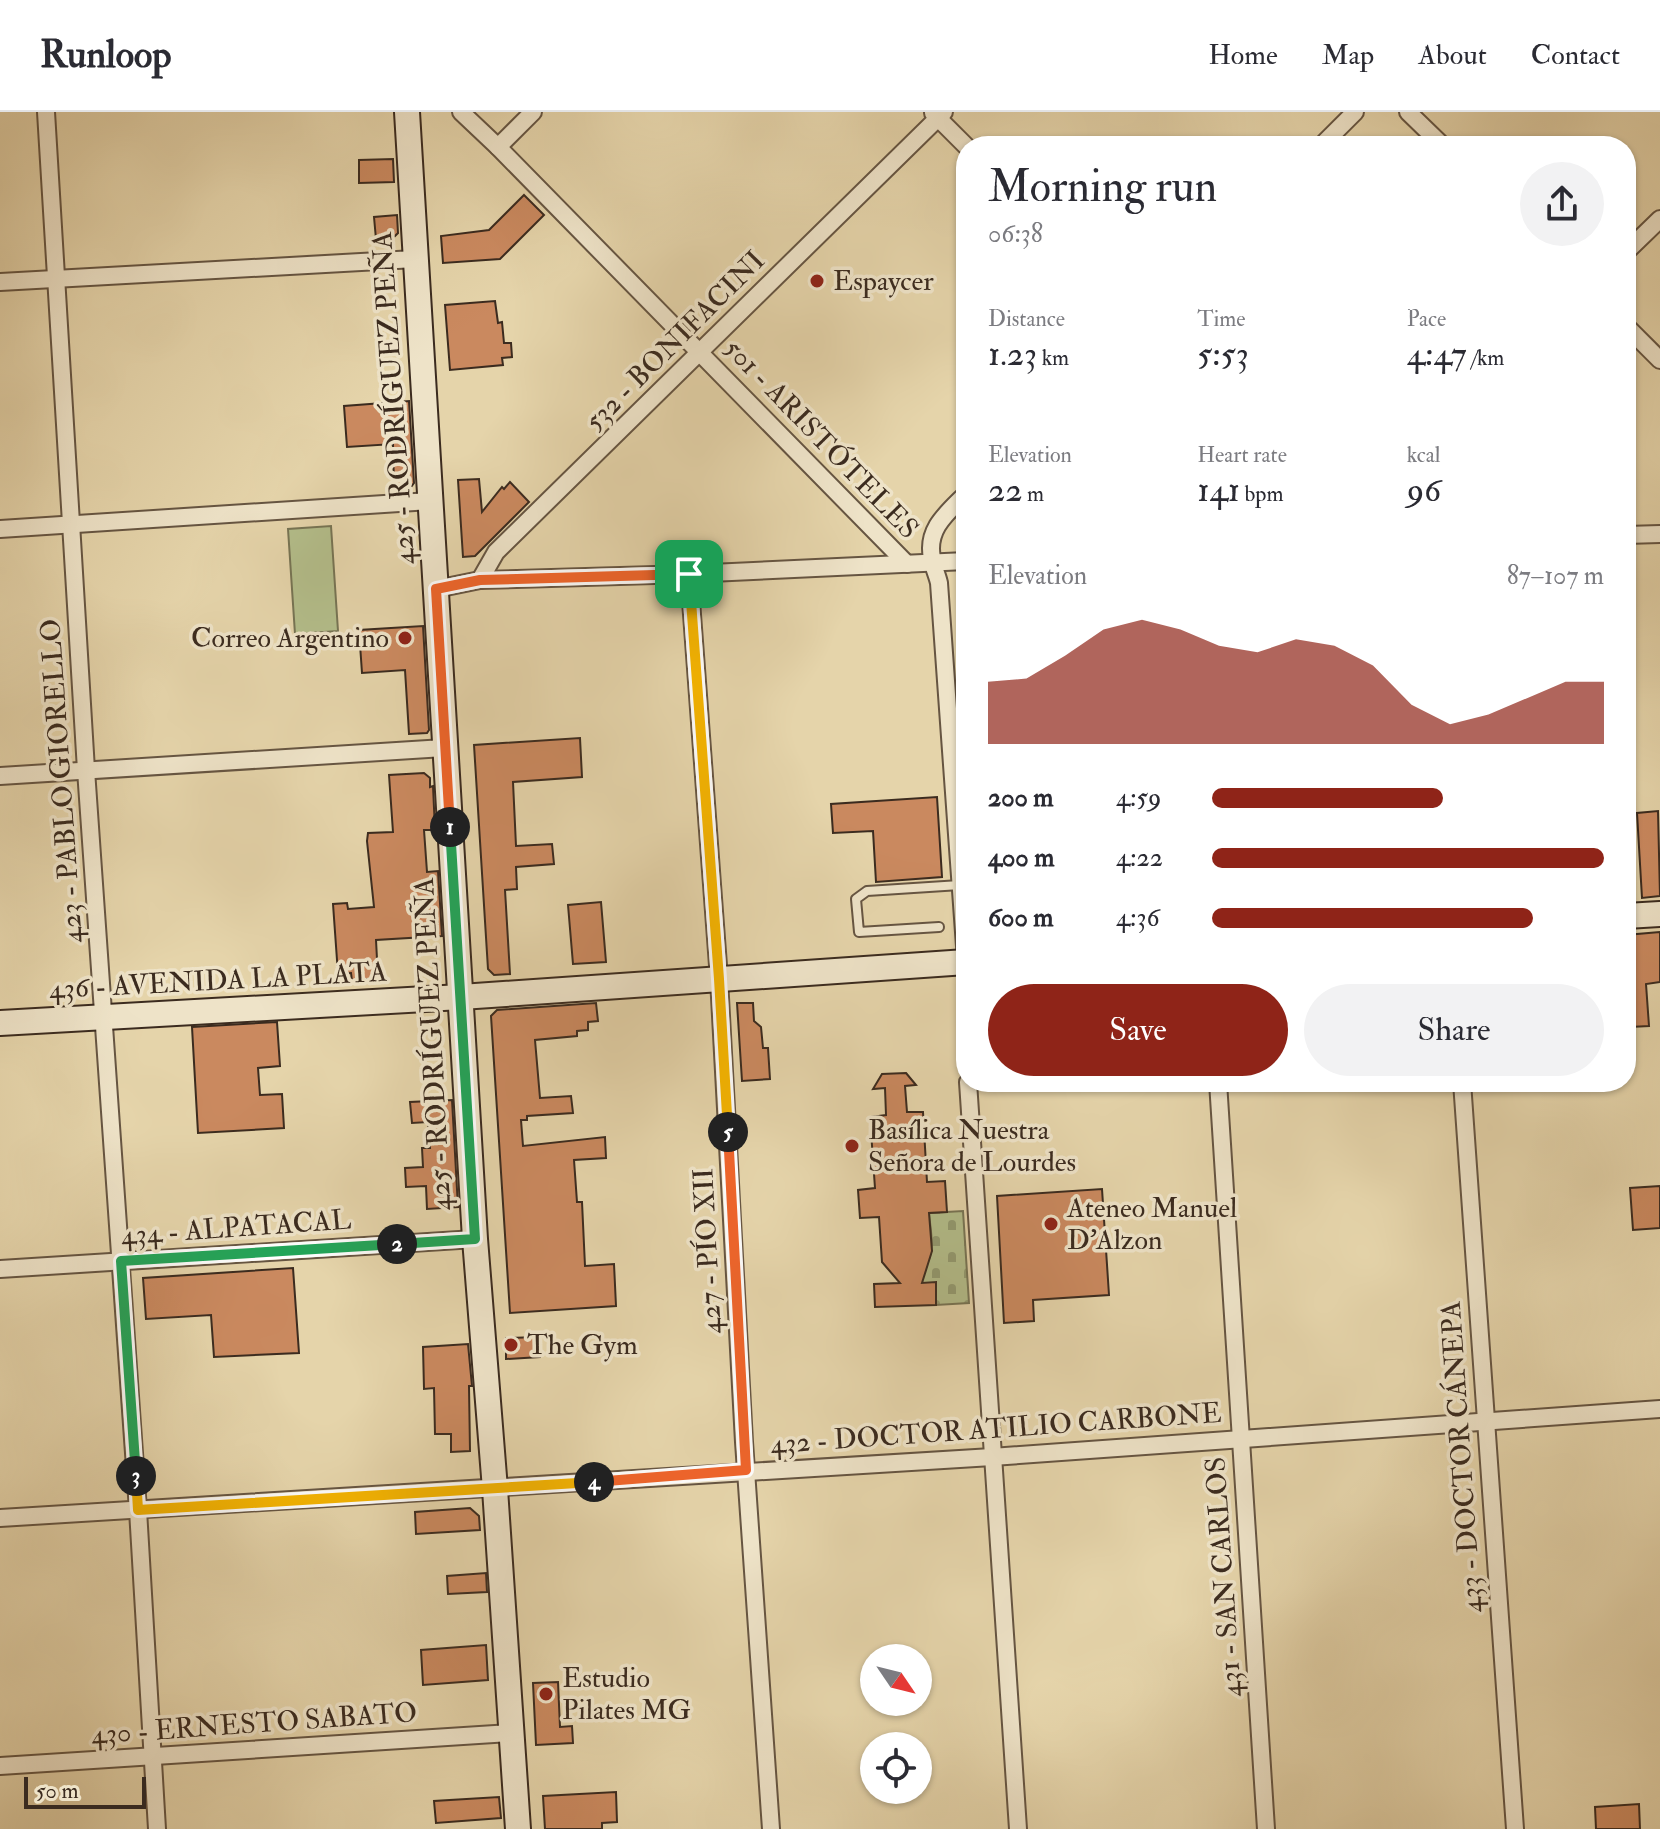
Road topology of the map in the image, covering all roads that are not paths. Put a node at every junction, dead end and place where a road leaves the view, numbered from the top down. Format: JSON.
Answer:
{"nodes":[{"id":1,"x":46,"y":112,"type":"edge"},
{"id":2,"x":407,"y":112,"type":"edge"},
{"id":3,"x":461,"y":112,"type":"edge"},
{"id":4,"x":533,"y":112,"type":"edge"},
{"id":5,"x":1355,"y":112,"type":"edge"},
{"id":6,"x":1408,"y":112,"type":"edge"},
{"id":7,"x":938,"y":114,"type":"edge"},
{"id":8,"x":957,"y":136,"type":"edge"},
{"id":9,"x":1331,"y":136,"type":"edge"},
{"id":10,"x":1433,"y":136,"type":"edge"},
{"id":11,"x":498,"y":147,"type":"junction"},
{"id":12,"x":1660,"y":219,"type":"edge"},
{"id":13,"x":1636,"y":242,"type":"edge"},
{"id":14,"x":415,"y":259,"type":"junction"},
{"id":15,"x":56,"y":279,"type":"junction"},
{"id":16,"x":0,"y":282,"type":"edge"},
{"id":17,"x":1636,"y":336,"type":"edge"},
{"id":18,"x":701,"y":353,"type":"junction"},
{"id":19,"x":1660,"y":360,"type":"edge"},
{"id":20,"x":430,"y":501,"type":"junction"},
{"id":21,"x":956,"y":504,"type":"edge"},
{"id":22,"x":72,"y":525,"type":"junction"},
{"id":23,"x":0,"y":529,"type":"edge"},
{"id":24,"x":1660,"y":534,"type":"edge"},
{"id":25,"x":1636,"y":535,"type":"edge"},
{"id":26,"x":956,"y":562,"type":"edge"},
{"id":27,"x":907,"y":564,"type":"junction"},
{"id":28,"x":933,"y":564,"type":"junction"},
{"id":29,"x":689,"y":574,"type":"junction"},
{"id":30,"x":480,"y":580,"type":"junction"},
{"id":31,"x":436,"y":589,"type":"junction"},
{"id":32,"x":444,"y":748,"type":"junction"},
{"id":33,"x":86,"y":770,"type":"junction"},
{"id":34,"x":0,"y":776,"type":"edge"},
{"id":35,"x":956,"y":816,"type":"edge"},
{"id":36,"x":956,"y":885,"type":"edge"},
{"id":37,"x":1660,"y":914,"type":"edge"},
{"id":38,"x":1636,"y":915,"type":"edge"},
{"id":39,"x":939,"y":927,"type":"dead end"},
{"id":40,"x":956,"y":962,"type":"edge"},
{"id":41,"x":719,"y":979,"type":"junction"},
{"id":42,"x":461,"y":997,"type":"junction"},
{"id":43,"x":105,"y":1017,"type":"junction"},
{"id":44,"x":0,"y":1023,"type":"edge"},
{"id":45,"x":969,"y":1092,"type":"edge"},
{"id":46,"x":1219,"y":1092,"type":"edge"},
{"id":47,"x":1463,"y":1092,"type":"edge"},
{"id":48,"x":475,"y":1239,"type":"junction"},
{"id":49,"x":121,"y":1261,"type":"junction"},
{"id":50,"x":0,"y":1269,"type":"edge"},
{"id":51,"x":1660,"y":1409,"type":"edge"},
{"id":52,"x":1484,"y":1422,"type":"junction"},
{"id":53,"x":1241,"y":1439,"type":"junction"},
{"id":54,"x":992,"y":1457,"type":"junction"},
{"id":55,"x":746,"y":1470,"type":"junction"},
{"id":56,"x":495,"y":1489,"type":"junction"},
{"id":57,"x":138,"y":1510,"type":"junction"},
{"id":58,"x":0,"y":1518,"type":"edge"},
{"id":59,"x":511,"y":1733,"type":"junction"},
{"id":60,"x":152,"y":1757,"type":"junction"},
{"id":61,"x":0,"y":1766,"type":"edge"},
{"id":62,"x":157,"y":1829,"type":"edge"},
{"id":63,"x":518,"y":1829,"type":"edge"},
{"id":64,"x":771,"y":1829,"type":"edge"},
{"id":65,"x":1018,"y":1829,"type":"edge"},
{"id":66,"x":1266,"y":1829,"type":"edge"},
{"id":67,"x":1515,"y":1829,"type":"edge"}],
"edges":[{"from":1,"to":15,"type":"street","name":"423 - PABLO GIORELLO"},
{"from":2,"to":14,"type":"street","name":"425 - RODRÍGUEZ PEÑA"},
{"from":3,"to":11,"type":"street","name":"501 - ARISTÓTELES"},
{"from":4,"to":11,"type":"street"},
{"from":5,"to":9,"type":"street"},
{"from":6,"to":10,"type":"street"},
{"from":7,"to":8,"type":"street"},
{"from":7,"to":18,"type":"street","name":"532 - BONIFACINI"},
{"from":11,"to":18,"type":"street","name":"501 - ARISTÓTELES"},
{"from":12,"to":13,"type":"street"},
{"from":14,"to":15,"type":"street"},
{"from":14,"to":20,"type":"street","name":"425 - RODRÍGUEZ PEÑA"},
{"from":15,"to":16,"type":"street"},
{"from":15,"to":22,"type":"street","name":"423 - PABLO GIORELLO"},
{"from":17,"to":19,"type":"street"},
{"from":18,"to":27,"type":"street","name":"501 - ARISTÓTELES"},
{"from":18,"to":30,"type":"street","name":"532 - BONIFACINI"},
{"from":20,"to":22,"type":"street"},
{"from":20,"to":31,"type":"street","name":"425 - RODRÍGUEZ PEÑA"},
{"from":21,"to":28,"type":"street"},
{"from":22,"to":23,"type":"street"},
{"from":22,"to":33,"type":"street","name":"423 - PABLO GIORELLO"},
{"from":24,"to":25,"type":"street"},
{"from":26,"to":28,"type":"street"},
{"from":27,"to":28,"type":"street"},
{"from":27,"to":29,"type":"street"},
{"from":28,"to":35,"type":"street"},
{"from":29,"to":30,"type":"street"},
{"from":29,"to":41,"type":"street","name":"427 - PÍO XII"},
{"from":30,"to":31,"type":"street"},
{"from":31,"to":32,"type":"street","name":"425 - RODRÍGUEZ PEÑA"},
{"from":32,"to":33,"type":"street"},
{"from":32,"to":42,"type":"street","name":"425 - RODRÍGUEZ PEÑA"},
{"from":33,"to":34,"type":"street"},
{"from":33,"to":43,"type":"street","name":"423 - PABLO GIORELLO"},
{"from":36,"to":39,"type":"lane"},
{"from":37,"to":38,"type":"street"},
{"from":40,"to":41,"type":"street","name":"436 - AVENIDA LA PLATA"},
{"from":41,"to":42,"type":"street","name":"436 - AVENIDA LA PLATA"},
{"from":41,"to":55,"type":"street","name":"427 - PÍO XII"},
{"from":42,"to":43,"type":"street","name":"436 - AVENIDA LA PLATA"},
{"from":42,"to":48,"type":"street","name":"425 - RODRÍGUEZ PEÑA"},
{"from":43,"to":44,"type":"street","name":"436 - AVENIDA LA PLATA"},
{"from":43,"to":49,"type":"street","name":"423 - PABLO GIORELLO"},
{"from":45,"to":54,"type":"street"},
{"from":46,"to":53,"type":"street","name":"431 - SAN CARLOS"},
{"from":47,"to":52,"type":"street","name":"433 - DOCTOR CÁNEPA"},
{"from":48,"to":49,"type":"street","name":"434 - ALPATACAL"},
{"from":48,"to":56,"type":"street","name":"425 - RODRÍGUEZ PEÑA"},
{"from":49,"to":50,"type":"street","name":"434 - ALPATACAL"},
{"from":49,"to":57,"type":"street","name":"423 - PABLO GIORELLO"},
{"from":51,"to":52,"type":"street","name":"432 - DOCTOR ATILIO CARBONE"},
{"from":52,"to":53,"type":"street","name":"432 - DOCTOR ATILIO CARBONE"},
{"from":52,"to":67,"type":"street","name":"433 - DOCTOR CÁNEPA"},
{"from":53,"to":54,"type":"street","name":"432 - DOCTOR ATILIO CARBONE"},
{"from":53,"to":66,"type":"street","name":"431 - SAN CARLOS"},
{"from":54,"to":55,"type":"street","name":"432 - DOCTOR ATILIO CARBONE"},
{"from":54,"to":65,"type":"street"},
{"from":55,"to":56,"type":"street","name":"432 - DOCTOR ATILIO CARBONE"},
{"from":55,"to":64,"type":"street","name":"427 - PÍO XII"},
{"from":56,"to":57,"type":"street","name":"432 - DOCTOR ATILIO CARBONE"},
{"from":56,"to":59,"type":"street","name":"425 - RODRÍGUEZ PEÑA"},
{"from":57,"to":58,"type":"street","name":"432 - DOCTOR ATILIO CARBONE"},
{"from":57,"to":60,"type":"street","name":"423 - PABLO GIORELLO"},
{"from":59,"to":60,"type":"street","name":"430 - ERNESTO SABATO"},
{"from":59,"to":63,"type":"street","name":"425 - RODRÍGUEZ PEÑA"},
{"from":60,"to":61,"type":"street","name":"430 - ERNESTO SABATO"},
{"from":60,"to":62,"type":"street","name":"423 - PABLO GIORELLO"}]}
